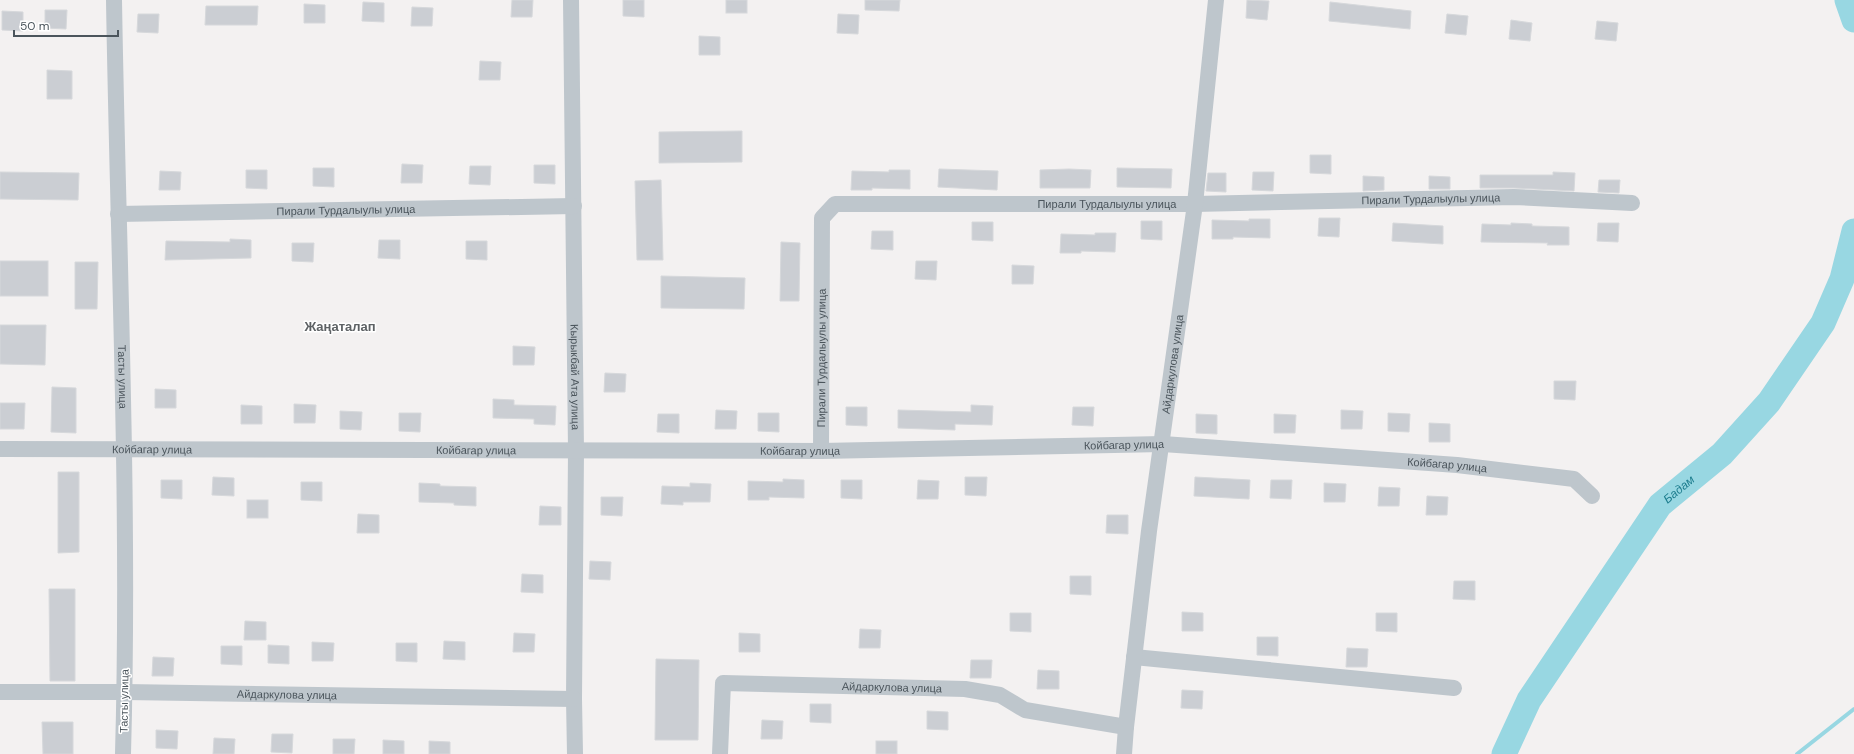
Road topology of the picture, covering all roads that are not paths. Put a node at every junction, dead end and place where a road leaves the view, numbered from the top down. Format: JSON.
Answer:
{"nodes":[{"id":1,"x":114,"y":0,"type":"edge"},
{"id":2,"x":572,"y":0,"type":"edge"},
{"id":3,"x":1216,"y":0,"type":"edge"},
{"id":4,"x":1632,"y":203,"type":"dead end"},
{"id":5,"x":1195,"y":204,"type":"junction"},
{"id":6,"x":574,"y":206,"type":"junction"},
{"id":7,"x":118,"y":214,"type":"junction"},
{"id":8,"x":1163,"y":444,"type":"junction"},
{"id":9,"x":0,"y":449,"type":"edge"},
{"id":10,"x":124,"y":450,"type":"junction"},
{"id":11,"x":576,"y":451,"type":"junction"},
{"id":12,"x":821,"y":451,"type":"junction"},
{"id":13,"x":1592,"y":496,"type":"dead end"},
{"id":14,"x":1134,"y":657,"type":"junction"},
{"id":15,"x":1454,"y":688,"type":"dead end"},
{"id":16,"x":0,"y":692,"type":"edge"},
{"id":17,"x":125,"y":692,"type":"junction"},
{"id":18,"x":574,"y":699,"type":"junction"},
{"id":19,"x":1126,"y":727,"type":"junction"},
{"id":20,"x":123,"y":754,"type":"edge"},
{"id":21,"x":575,"y":754,"type":"edge"},
{"id":22,"x":720,"y":754,"type":"edge"},
{"id":23,"x":1124,"y":754,"type":"edge"}],
"edges":[{"from":1,"to":7,"type":"street","name":"Тасты улица"},
{"from":2,"to":6,"type":"street","name":"Кырыкбай Ата улица"},
{"from":3,"to":5,"type":"street","name":"Айдаркулова улица"},
{"from":4,"to":5,"type":"street","name":"Пирали Турдалыулы улица"},
{"from":5,"to":8,"type":"street","name":"Айдаркулова улица"},
{"from":5,"to":12,"type":"street","name":"Пирали Турдалыулы улица"},
{"from":6,"to":7,"type":"street","name":"Пирали Турдалыулы улица"},
{"from":6,"to":11,"type":"street","name":"Кырыкбай Ата улица"},
{"from":7,"to":10,"type":"street","name":"Тасты улица"},
{"from":8,"to":12,"type":"street","name":"Койбагар улица"},
{"from":8,"to":13,"type":"street","name":"Койбагар улица"},
{"from":8,"to":14,"type":"street","name":"Айдаркулова улица"},
{"from":9,"to":10,"type":"street","name":"Койбагар улица"},
{"from":10,"to":11,"type":"street","name":"Койбагар улица"},
{"from":10,"to":17,"type":"street","name":"Тасты улица"},
{"from":11,"to":12,"type":"street","name":"Койбагар улица"},
{"from":11,"to":18,"type":"street","name":"Кырыкбай Ата улица"},
{"from":14,"to":15,"type":"street"},
{"from":14,"to":19,"type":"street","name":"Айдаркулова улица"},
{"from":16,"to":17,"type":"street","name":"Айдаркулова улица"},
{"from":17,"to":18,"type":"street","name":"Айдаркулова улица"},
{"from":17,"to":20,"type":"street","name":"Тасты улица"},
{"from":18,"to":21,"type":"street","name":"Кырыкбай Ата улица"},
{"from":19,"to":22,"type":"street","name":"Айдаркулова улица"},
{"from":19,"to":23,"type":"street","name":"Айдаркулова улица"}]}
